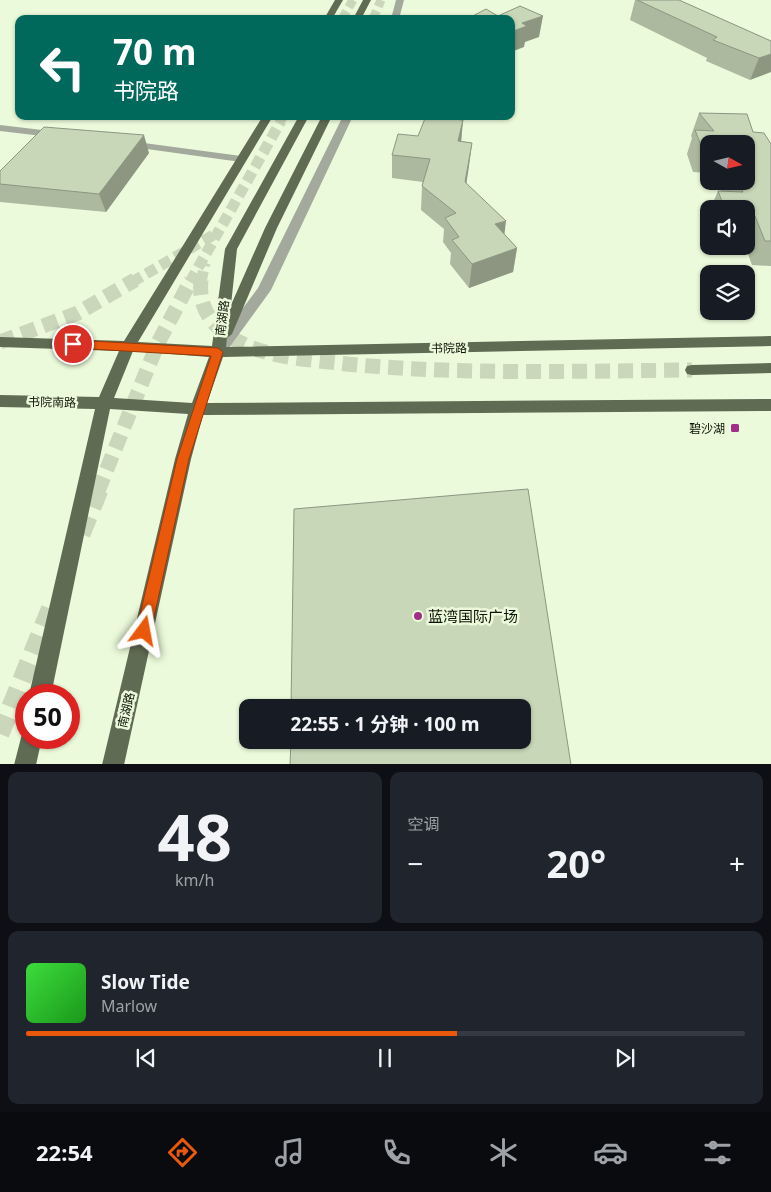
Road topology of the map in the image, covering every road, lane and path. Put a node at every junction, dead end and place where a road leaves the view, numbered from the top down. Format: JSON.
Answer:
{"nodes":[{"id":1,"x":339,"y":0,"type":"edge"},
{"id":2,"x":367,"y":0,"type":"edge"},
{"id":3,"x":400,"y":0,"type":"edge"},
{"id":4,"x":330,"y":15,"type":"edge"},
{"id":5,"x":359,"y":15,"type":"edge"},
{"id":6,"x":396,"y":15,"type":"edge"},
{"id":7,"x":265,"y":120,"type":"tunnel mouth"},
{"id":8,"x":302,"y":120,"type":"edge"},
{"id":9,"x":325,"y":120,"type":"edge"},
{"id":10,"x":346,"y":120,"type":"edge"},
{"id":11,"x":0,"y":128,"type":"edge"},
{"id":12,"x":68,"y":136,"type":"edge"},
{"id":13,"x":116,"y":143,"type":"edge"},
{"id":14,"x":241,"y":159,"type":"junction"},
{"id":15,"x":0,"y":342,"type":"edge"},
{"id":16,"x":771,"y":342,"type":"edge"},
{"id":17,"x":128,"y":346,"type":"junction"},
{"id":18,"x":218,"y":352,"type":"junction"},
{"id":19,"x":771,"y":368,"type":"edge"},
{"id":20,"x":692,"y":370,"type":"tunnel mouth"},
{"id":21,"x":0,"y":401,"type":"edge"},
{"id":22,"x":104,"y":403,"type":"junction"},
{"id":23,"x":771,"y":405,"type":"edge"},
{"id":24,"x":197,"y":409,"type":"junction"},
{"id":25,"x":42,"y":684,"type":"edge"},
{"id":26,"x":28,"y":749,"type":"edge"},
{"id":27,"x":25,"y":764,"type":"edge"},
{"id":28,"x":113,"y":764,"type":"edge"}],
"edges":[{"from":1,"to":4,"type":"main road"},
{"from":2,"to":5,"type":"main road"},
{"from":3,"to":6,"type":"street"},
{"from":7,"to":14,"type":"main road"},
{"from":8,"to":18,"type":"main road","name":"南湖路"},
{"from":9,"to":18,"type":"main road"},
{"from":10,"to":18,"type":"street"},
{"from":11,"to":12,"type":"street"},
{"from":13,"to":14,"type":"street"},
{"from":14,"to":17,"type":"main road"},
{"from":15,"to":17,"type":"main road"},
{"from":16,"to":18,"type":"main road","name":"书院路"},
{"from":17,"to":18,"type":"main road","name":"书院路"},
{"from":17,"to":22,"type":"main road"},
{"from":18,"to":24,"type":"main road","name":"南湖路"},
{"from":19,"to":20,"type":"main road"},
{"from":21,"to":22,"type":"main road","name":"书院南路"},
{"from":22,"to":24,"type":"main road","name":"书院南路"},
{"from":22,"to":25,"type":"main road"},
{"from":23,"to":24,"type":"main road"},
{"from":24,"to":28,"type":"main road","name":"南湖路"},
{"from":26,"to":27,"type":"main road"}]}
